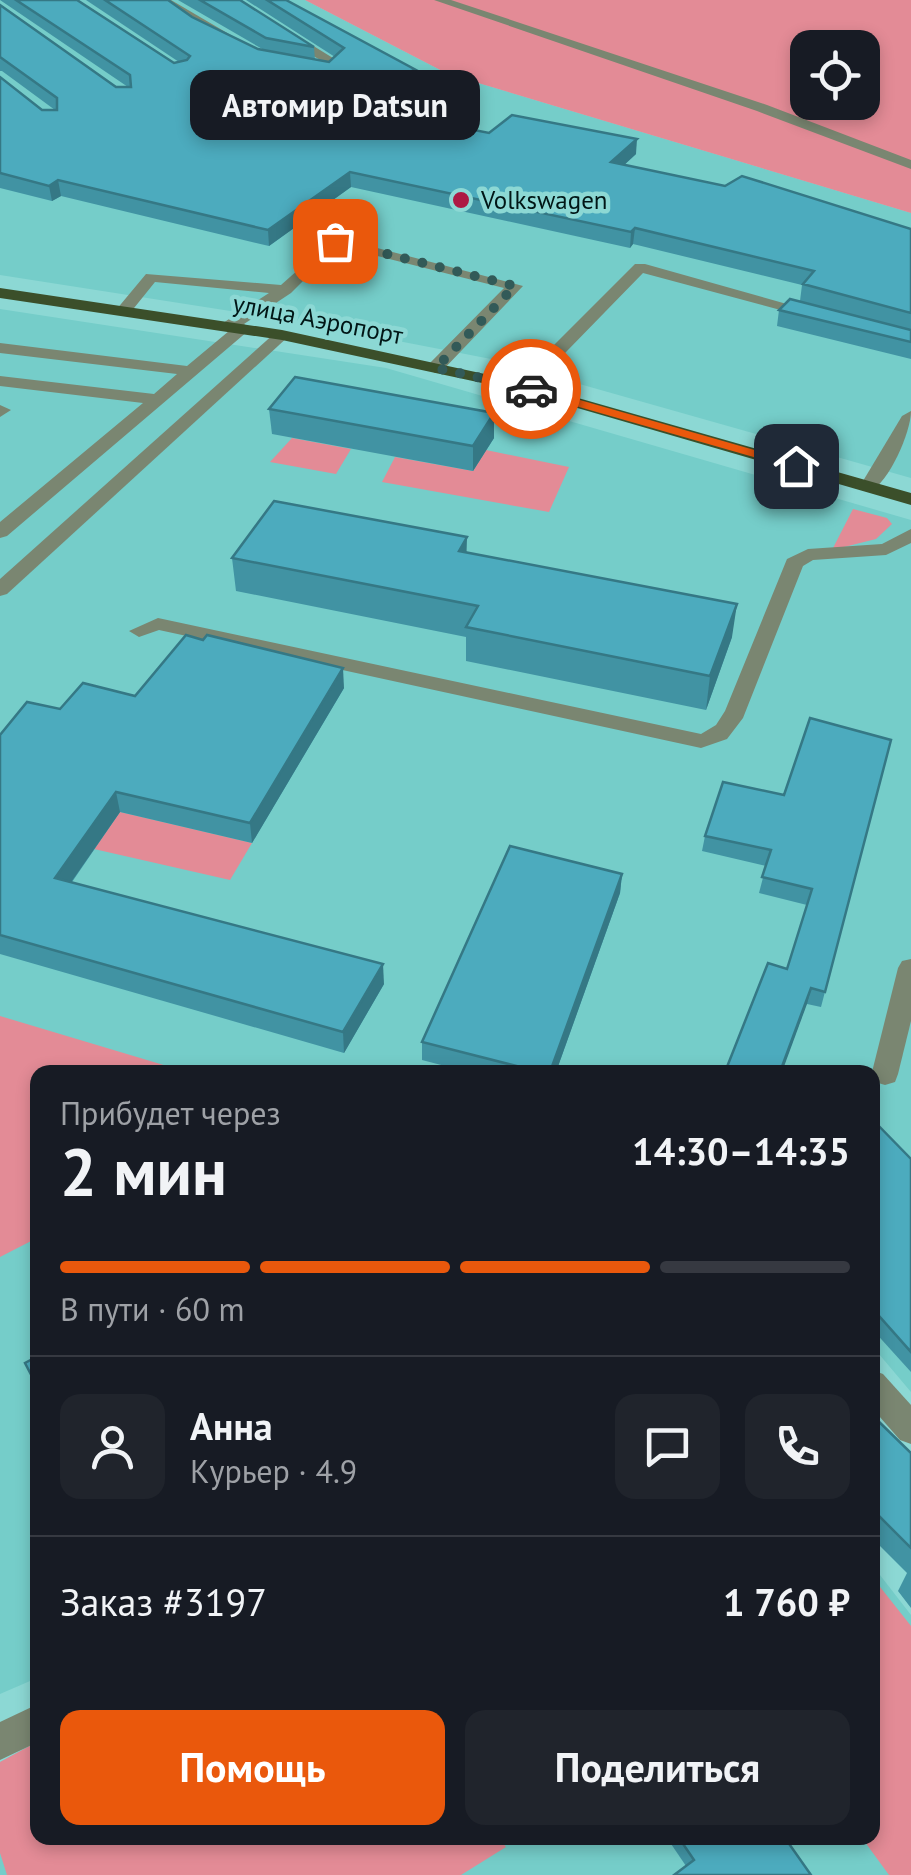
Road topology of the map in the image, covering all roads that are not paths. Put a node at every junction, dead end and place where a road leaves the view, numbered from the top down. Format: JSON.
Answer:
{"nodes":[{"id":1,"x":163,"y":0,"type":"edge"},
{"id":2,"x":231,"y":0,"type":"edge"},
{"id":3,"x":440,"y":0,"type":"edge"},
{"id":4,"x":248,"y":48,"type":"edge"},
{"id":5,"x":297,"y":70,"type":"edge"},
{"id":6,"x":911,"y":165,"type":"edge"},
{"id":7,"x":285,"y":290,"type":"junction"},
{"id":8,"x":0,"y":294,"type":"edge"},
{"id":9,"x":124,"y":310,"type":"junction"},
{"id":10,"x":839,"y":320,"type":"edge"},
{"id":11,"x":236,"y":327,"type":"junction"},
{"id":12,"x":282,"y":335,"type":"junction"},
{"id":13,"x":0,"y":348,"type":"edge"},
{"id":14,"x":436,"y":368,"type":"junction"},
{"id":15,"x":190,"y":371,"type":"junction"},
{"id":16,"x":0,"y":382,"type":"edge"},
{"id":17,"x":522,"y":387,"type":"junction"},
{"id":18,"x":156,"y":399,"type":"junction"},
{"id":19,"x":911,"y":416,"type":"edge"},
{"id":20,"x":868,"y":486,"type":"junction"},
{"id":21,"x":911,"y":498,"type":"edge"},
{"id":22,"x":0,"y":532,"type":"edge"},
{"id":23,"x":911,"y":535,"type":"edge"},
{"id":24,"x":0,"y":590,"type":"edge"},
{"id":25,"x":140,"y":631,"type":"dead end"},
{"id":26,"x":911,"y":968,"type":"edge"},
{"id":27,"x":884,"y":1074,"type":"dead end"},
{"id":28,"x":880,"y":1393,"type":"edge"},
{"id":29,"x":911,"y":1429,"type":"edge"},
{"id":30,"x":30,"y":1726,"type":"edge"},
{"id":31,"x":0,"y":1742,"type":"edge"}],
"edges":[{"from":1,"to":4,"type":"street"},
{"from":2,"to":5,"type":"street"},
{"from":3,"to":6,"type":"street"},
{"from":7,"to":9,"type":"street"},
{"from":7,"to":11,"type":"street"},
{"from":7,"to":14,"type":"street"},
{"from":8,"to":9,"type":"main road","name":"улица Аэропорт"},
{"from":9,"to":11,"type":"main road","name":"улица Аэропорт"},
{"from":10,"to":17,"type":"street"},
{"from":11,"to":12,"type":"main road","name":"улица Аэропорт"},
{"from":11,"to":15,"type":"street"},
{"from":12,"to":14,"type":"main road","name":"улица Аэропорт"},
{"from":12,"to":24,"type":"street"},
{"from":13,"to":15,"type":"street"},
{"from":14,"to":17,"type":"main road","name":"улица Аэропорт"},
{"from":15,"to":18,"type":"street"},
{"from":16,"to":18,"type":"street"},
{"from":17,"to":20,"type":"main road","name":"улица Аэропорт"},
{"from":18,"to":22,"type":"street"},
{"from":19,"to":20,"type":"street"},
{"from":20,"to":21,"type":"main road","name":"улица Аэропорт"},
{"from":23,"to":25,"type":"street"},
{"from":26,"to":27,"type":"street"},
{"from":28,"to":29,"type":"street"},
{"from":30,"to":31,"type":"street"}]}
